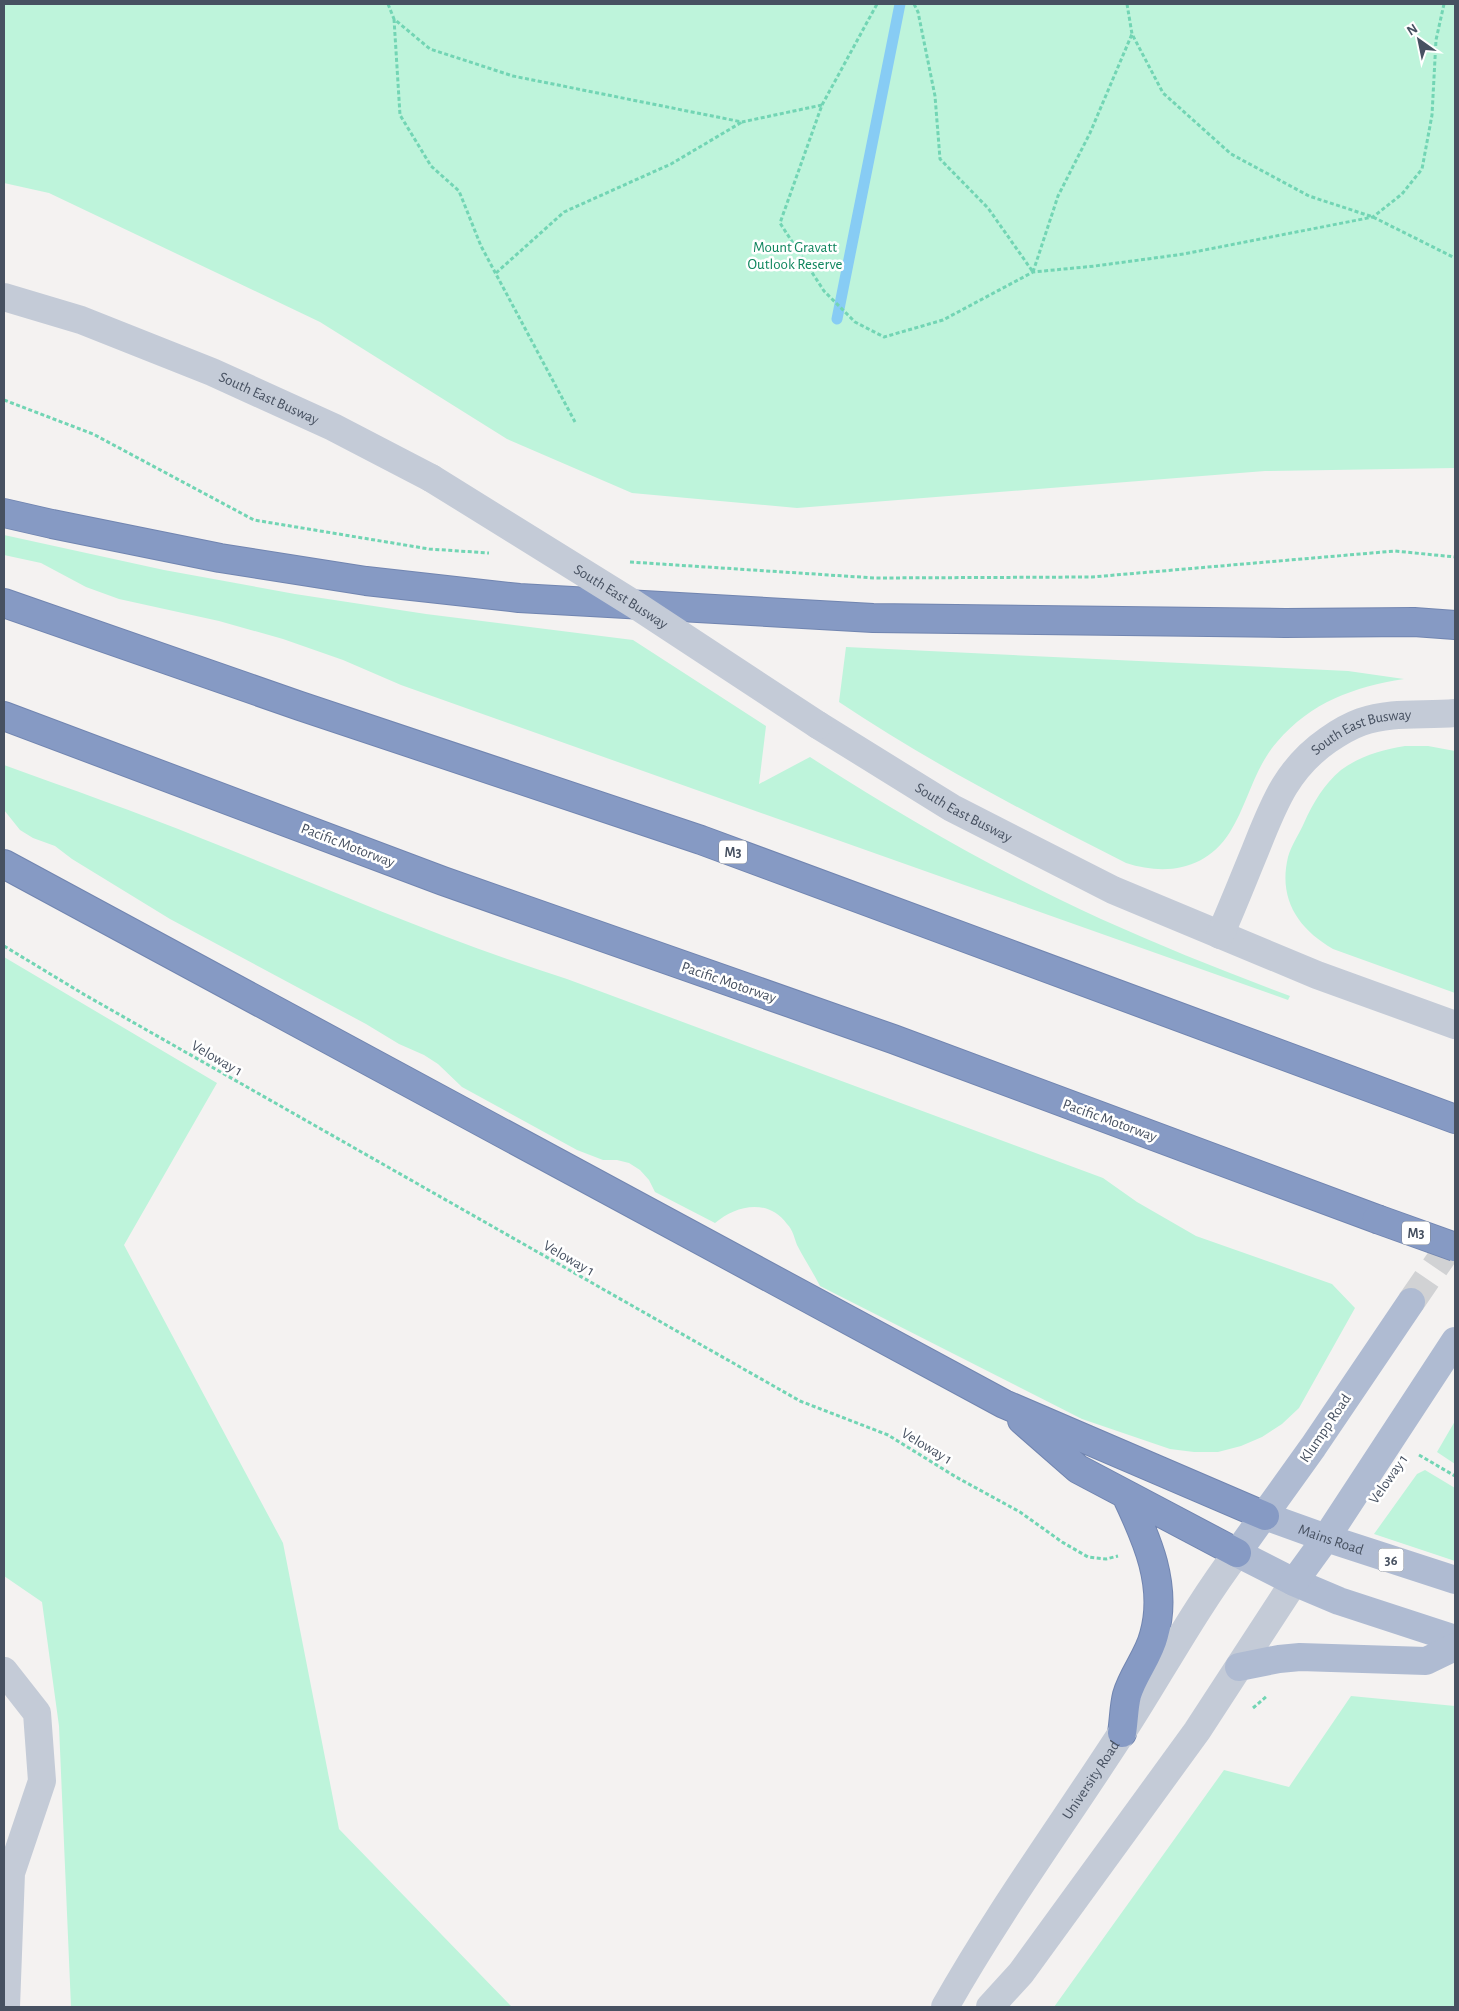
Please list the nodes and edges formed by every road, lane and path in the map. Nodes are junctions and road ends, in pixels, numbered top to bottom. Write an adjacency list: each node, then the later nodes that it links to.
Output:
1 (388, 4): 6 (path)
2 (877, 4): 8 (path)
3 (914, 4): 12 (path)
4 (1127, 4): 7 (path)
5 (1444, 4): 10 (path)
6 (394, 18): 9 (path); 13 (path)
7 (1132, 34): 10 (path); 12 (path)
8 (822, 105): 9 (path); 12 (path)
9 (742, 122): 13 (path)
10 (1372, 217): 11 (path); 12 (path)
11 (1455, 258)
12 (1033, 272)
13 (496, 273): 16 (path)
14 (4, 297): 26 (street, South East Busway, bridge)
15 (4, 400): 18 (path)
16 (575, 422)
17 (4, 512): 22 (highway)
18 (498, 554)
19 (1455, 556): 20 (path)
20 (627, 562)
21 (4, 603): 29 (highway, M3)
22 (1455, 625)
23 (4, 716): 30 (highway, Pacific Motorway / M3, bridge)
24 (1450, 717): 26 (street, South East Busway)
25 (4, 864): 33 (highway)
26 (1220, 936): 28 (street, South East Busway)
27 (4, 946): 40 (path, Veloway 1)
28 (1455, 1025)
29 (1455, 1120)
30 (1455, 1247)
31 (1411, 1302): 37 (main road, Klumpp Road)
32 (1455, 1341): 38 (main road)
33 (1004, 1404): 36 (highway); 37 (highway)
34 (1414, 1462): 35 (path, Veloway 1)
35 (1455, 1476)
36 (1126, 1496): 39 (highway); 47 (highway)
37 (1265, 1516): 38 (main road, Mains Road / 36); 39 (main road, Klumpp Road)
38 (1326, 1538): 41 (main road, Mains Road / 36); 42 (main road)
39 (1237, 1553): 42 (main road); 47 (street, University Road)
40 (1124, 1555)
41 (1455, 1580)
42 (1294, 1582): 43 (main road); 45 (street)
43 (1455, 1639)
44 (1455, 1647): 45 (main road)
45 (1239, 1667): 51 (street)
46 (4, 1671): 48 (street)
47 (1122, 1733): 50 (street, University Road)
48 (8, 1870): 49 (street)
49 (6, 2007)
50 (944, 2007)
51 (990, 2007)

